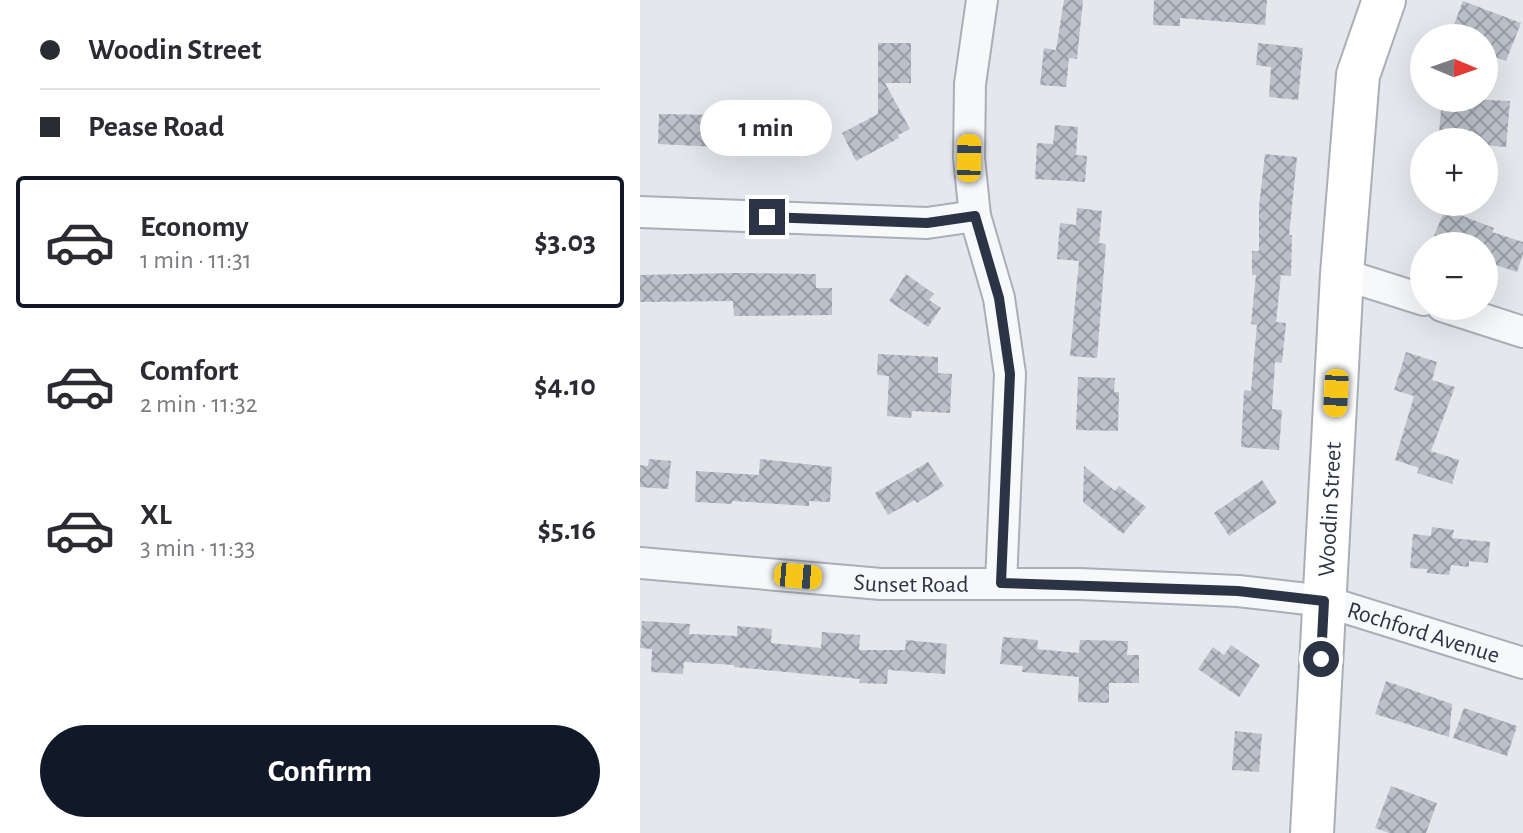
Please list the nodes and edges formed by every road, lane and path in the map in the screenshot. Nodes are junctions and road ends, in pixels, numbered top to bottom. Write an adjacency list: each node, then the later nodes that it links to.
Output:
1 (982, 0): 4 (street)
2 (1384, 0): 5 (main road, Woodin Street)
3 (640, 212): 4 (street)
4 (975, 216): 10 (street)
5 (1342, 274): 6 (street); 11 (main road, Woodin Street)
6 (1410, 296)
7 (1486, 320): 8 (street)
8 (1523, 332)
9 (640, 563): 10 (street, Sunset Road)
10 (1001, 583): 11 (street, Sunset Road)
11 (1324, 601): 12 (street, Rochford Avenue); 13 (main road, Woodin Street)
12 (1523, 663)
13 (1312, 833)

